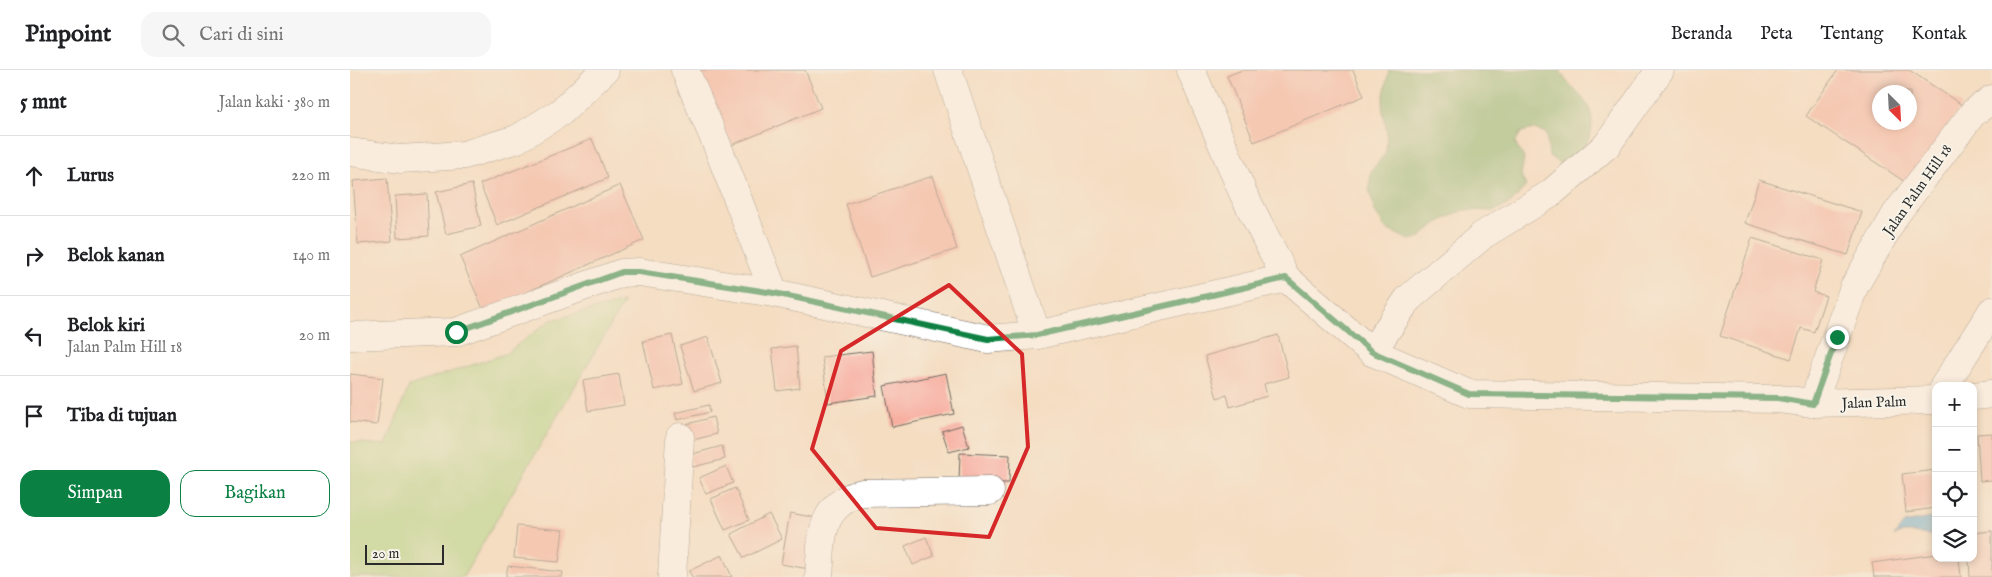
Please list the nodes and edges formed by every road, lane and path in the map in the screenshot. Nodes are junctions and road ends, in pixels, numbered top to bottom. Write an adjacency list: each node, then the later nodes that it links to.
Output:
1 (605, 70): 7 (street)
2 (685, 70): 9 (street)
3 (948, 70): 11 (street)
4 (1192, 70): 8 (street)
5 (1660, 70): 13 (street)
6 (1992, 99): 18 (street, Jalan Palm Hill 18)
7 (350, 152)
8 (1286, 278): 11 (street); 13 (street, Jalan Palm)
9 (774, 293): 11 (street); 12 (street)
10 (1992, 311): 14 (street)
11 (1037, 335)
12 (350, 336)
13 (1372, 352): 18 (street, Jalan Palm)
14 (1946, 382)
15 (1992, 394): 17 (street)
16 (1932, 396): 18 (street, Jalan Palm)
17 (1977, 396)
18 (1813, 404)
19 (680, 437): 21 (street)
20 (990, 491): 22 (street)
21 (672, 577)
22 (819, 577)

